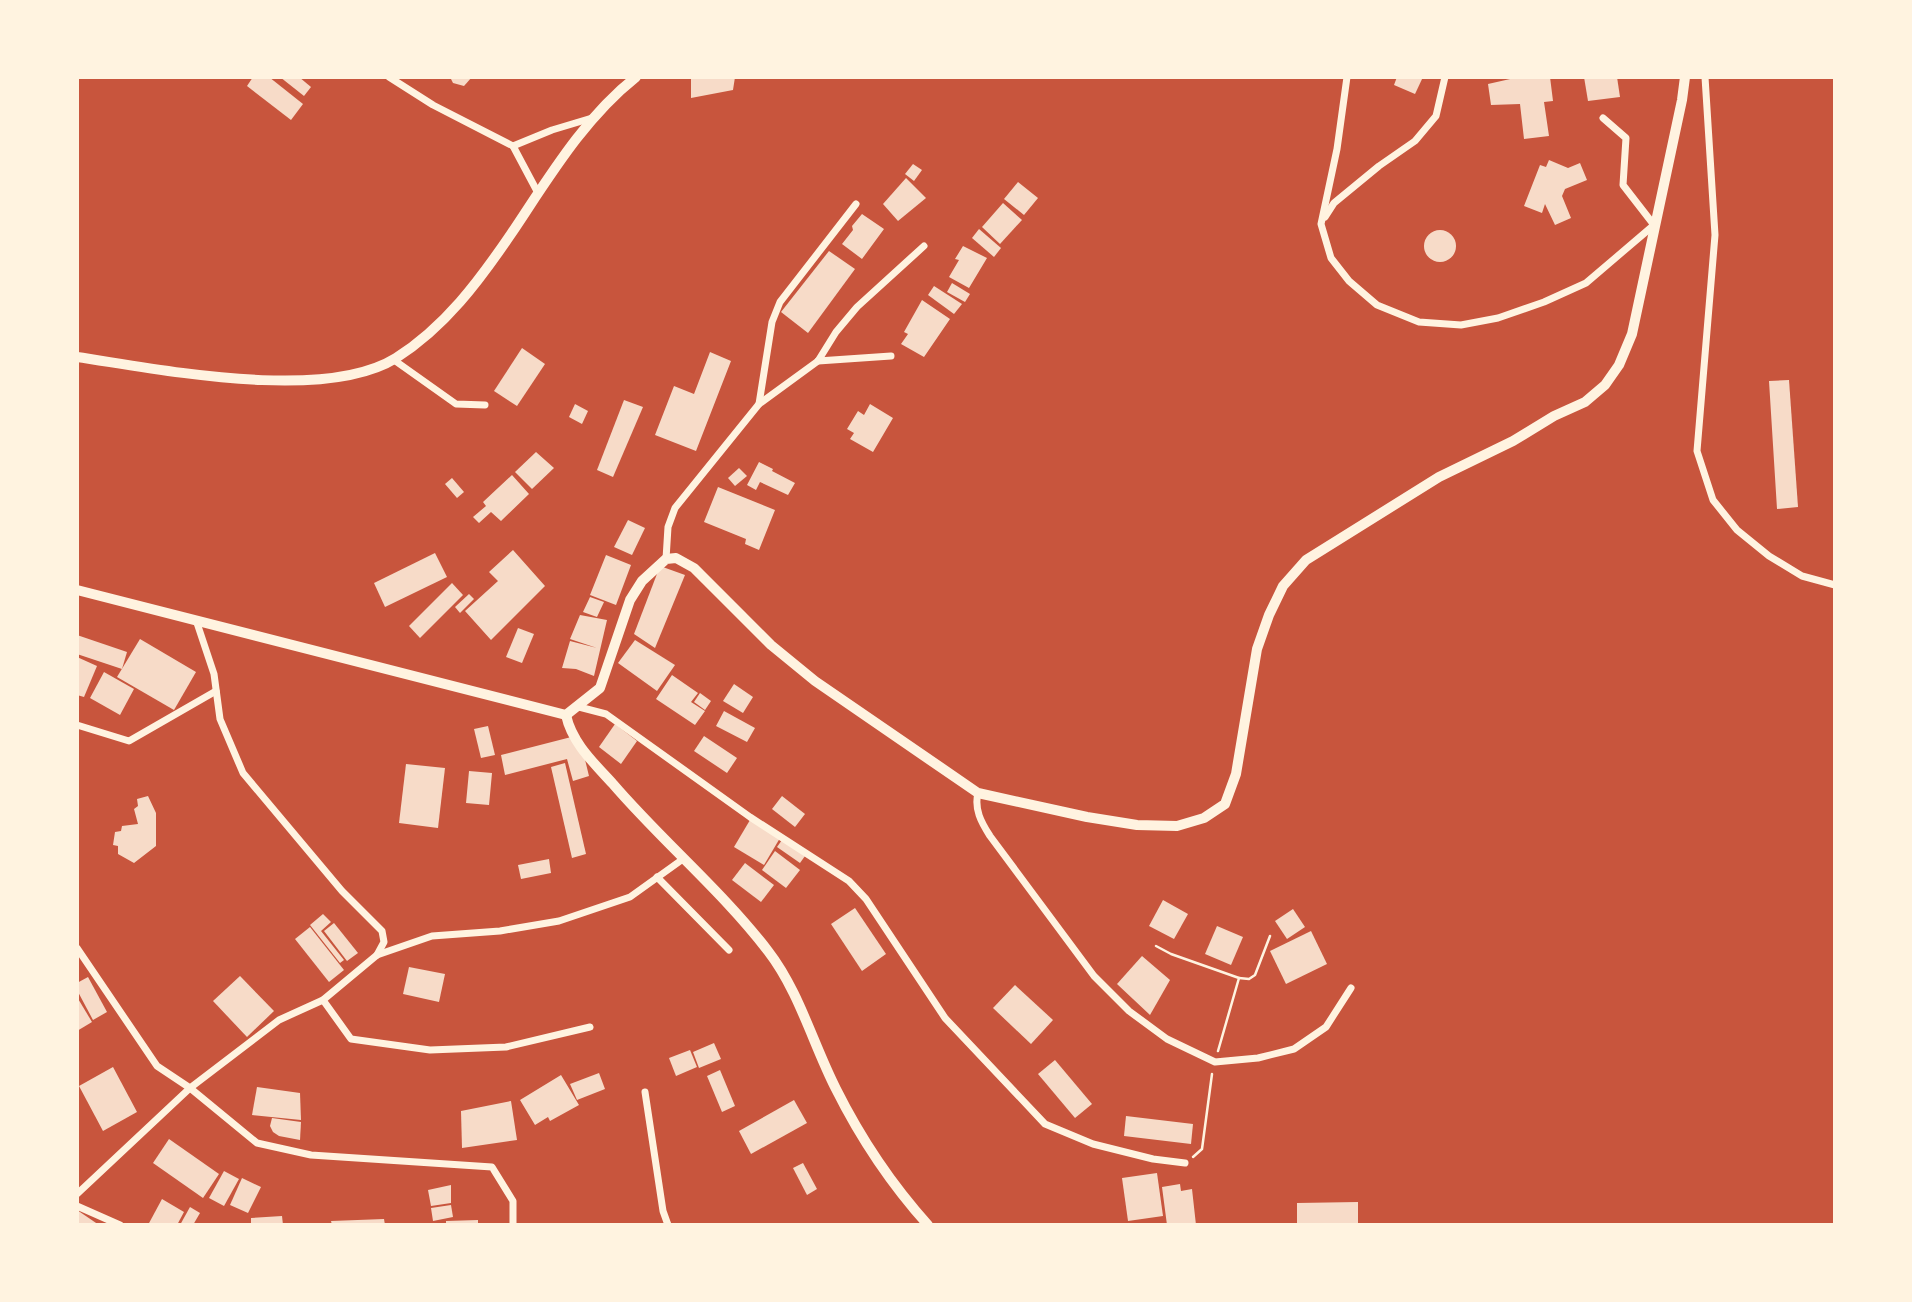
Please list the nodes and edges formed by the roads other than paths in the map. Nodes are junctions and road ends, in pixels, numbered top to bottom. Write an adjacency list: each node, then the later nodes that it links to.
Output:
1 (389, 77): 9 (street)
2 (636, 77): 7 (street)
3 (1347, 77): 12 (street)
4 (1445, 77): 12 (street)
5 (1685, 77): 13 (street)
6 (1705, 77): 22 (street)
7 (592, 118): 9 (street); 10 (street)
8 (1603, 118): 13 (street)
9 (513, 146): 10 (street)
10 (538, 193): 17 (street)
11 (856, 204): 19 (street)
12 (1321, 224): 13 (street)
13 (1654, 225): 29 (street)
14 (924, 246): 18 (street)
15 (891, 356): 18 (street)
16 (77, 357): 17 (street)
17 (394, 359): 20 (street)
18 (818, 361): 19 (street)
19 (759, 404): 21 (street)
20 (485, 405)
21 (666, 559): 26 (street); 29 (street)
22 (1835, 584)
23 (77, 590): 24 (street)
24 (195, 620): 25 (street); 27 (street)
25 (216, 691): 28 (street); 34 (street)
26 (579, 707): 27 (street); 40 (street)
27 (566, 715): 30 (street)
28 (77, 725)
29 (978, 793): 35 (street)
30 (683, 859): 31 (street); 46 (street)
31 (657, 877): 33 (street); 34 (street)
32 (77, 948): 38 (street)
33 (729, 950)
34 (377, 955): 36 (street)
35 (1351, 988)
36 (323, 1000): 37 (street); 38 (street)
37 (590, 1027)
38 (190, 1088): 41 (street); 44 (street)
39 (645, 1092): 45 (street)
40 (1185, 1163)
41 (77, 1194)
42 (77, 1206): 43 (street)
43 (120, 1225)
44 (513, 1225)
45 (668, 1225)
46 (928, 1225)

